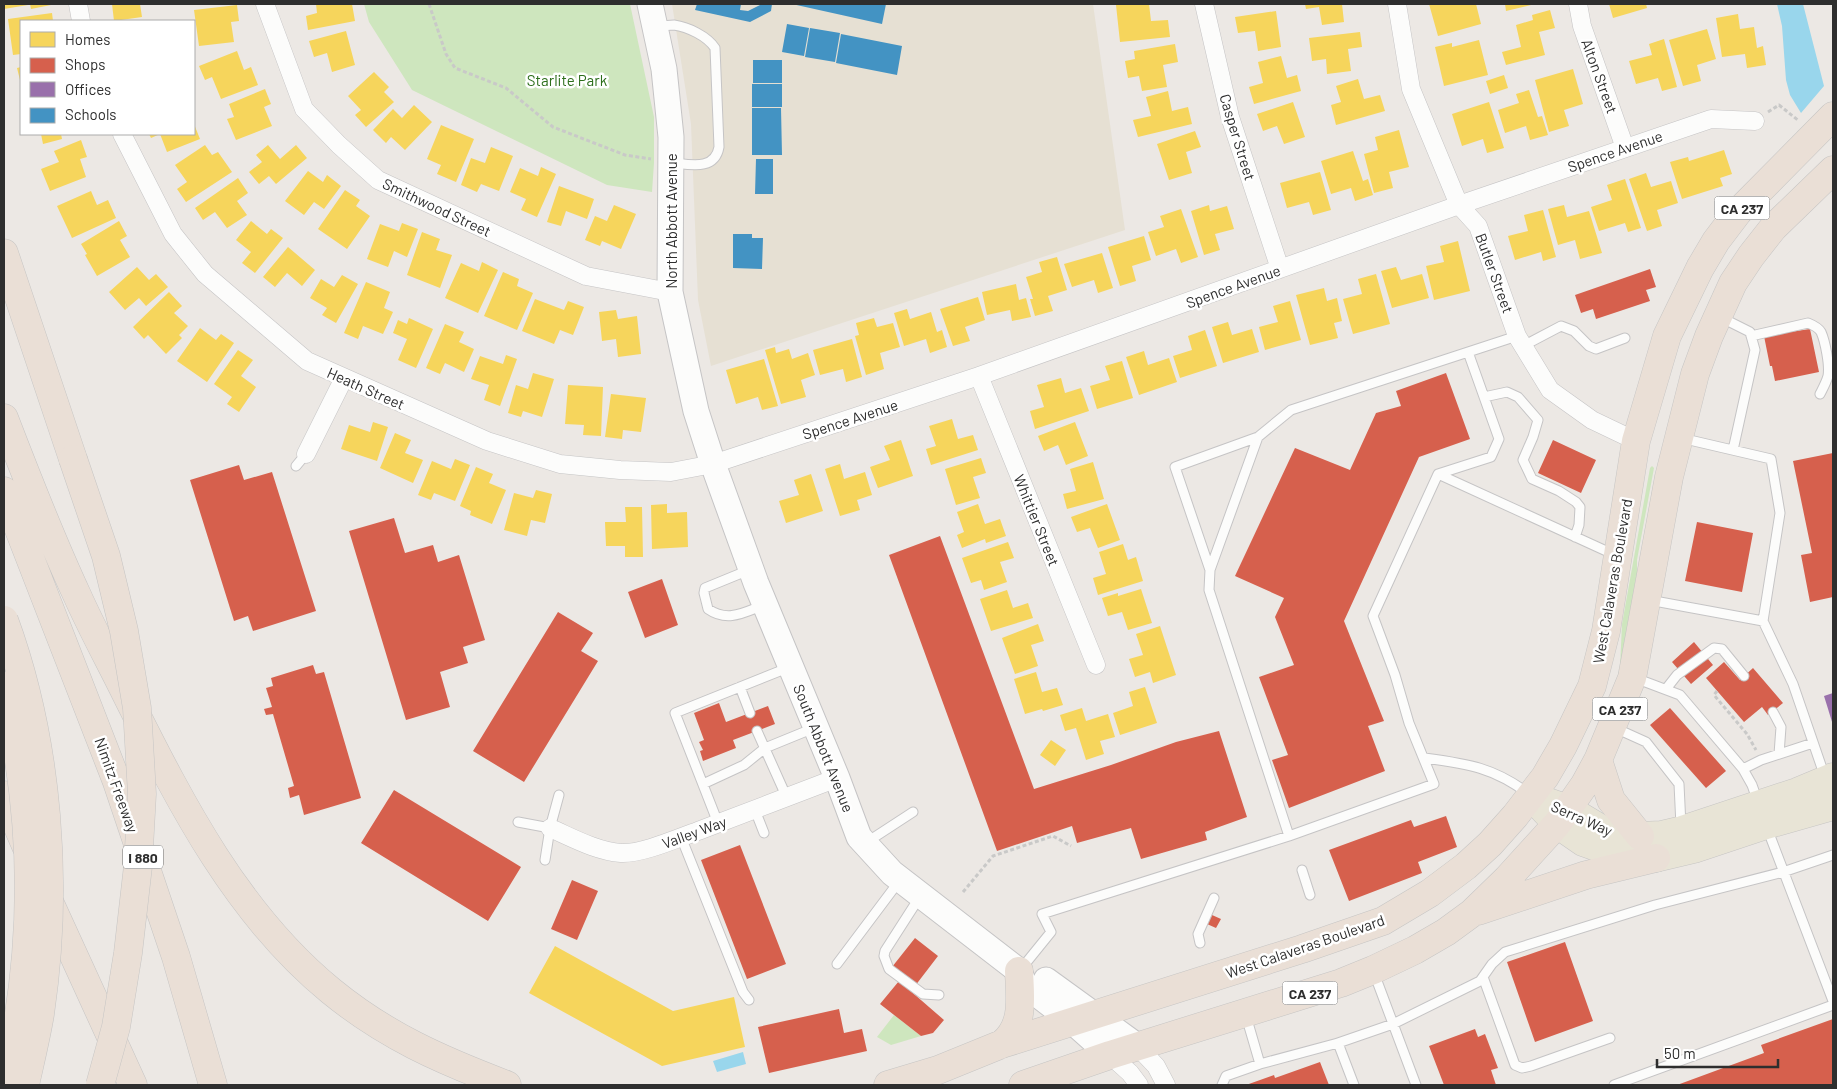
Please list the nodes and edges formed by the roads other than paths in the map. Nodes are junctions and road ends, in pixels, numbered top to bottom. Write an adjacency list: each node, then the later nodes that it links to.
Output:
1 (78, 4): 7 (street)
2 (265, 4): 18 (street, Smithwood Street)
3 (1204, 4): 17 (street, Casper Street)
4 (1397, 4): 15 (street, Butler Street)
5 (1578, 4): 11 (street, Alton Street)
6 (653, 16): 12 (street, North Abbott Avenue); 12 (lane)
7 (81, 20)
8 (1833, 116): 24 (highway, West Calaveras Boulevard / CA 237)
9 (1755, 121): 11 (street, Spence Avenue)
10 (123, 135): 26 (street, Heath Street)
11 (1625, 148): 15 (street, Spence Avenue)
12 (671, 162): 18 (street, North Abbott Avenue)
13 (1833, 170): 14 (highway, CA 237)
14 (1822, 190): 19 (highway, CA 237)
15 (1460, 205): 17 (street, Spence Avenue); 22 (street, Butler Street)
16 (4, 253): 118 (highway, bridge)
17 (1280, 269): 25 (street, Spence Avenue)
18 (670, 292): 35 (street, North Abbott Avenue)
19 (1718, 316): 20 (lane); 31 (highway, CA 237)
20 (1751, 336): 27 (lane); 33 (lane)
21 (1625, 338): 22 (lane)
22 (1520, 341): 23 (lane); 32 (street, Butler Street)
23 (1468, 352): 28 (lane); 30 (lane)
24 (1660, 366): 31 (highway); 32 (highway, West Calaveras Boulevard / CA 237)
25 (979, 376): 35 (street, Spence Avenue); 47 (street, Whittier Street)
26 (344, 378): 34 (street); 35 (street, Heath Street)
27 (1820, 394)
28 (1484, 396): 36 (lane); 39 (lane)
29 (4, 418): 122 (highway)
30 (1258, 437): 42 (lane); 42 (lane)
31 (1678, 438): 33 (lane); 37 (highway, CA 237)
32 (1636, 441): 37 (highway); 40 (highway, West Calaveras Boulevard / CA 237)
33 (1733, 450): 46 (lane)
34 (301, 460)
35 (713, 464): 41 (street, South Abbott Avenue)
36 (1438, 474): 39 (lane); 62 (lane)
37 (1667, 486): 43 (highway, CA 237)
38 (4, 491): 108 (highway, Nimitz Freeway / I 880)
39 (1575, 537): 40 (lane)
40 (1618, 557): 70 (highway, West Calaveras Boulevard / CA 237)
41 (752, 569): 44 (street, South Abbott Avenue); 44 (lane)
42 (1210, 570): 82 (lane)
43 (1646, 600): 46 (lane); 50 (highway, CA 237)
44 (765, 604): 48 (street, South Abbott Avenue)
45 (4, 620): 117 (highway, bridge)
46 (1763, 621): 59 (lane)
47 (1096, 665)
48 (791, 667): 52 (lane); 56 (street, South Abbott Avenue)
49 (1744, 676): 53 (lane)
50 (1632, 678): 53 (lane); 57 (highway, CA 237)
51 (4, 686): 116 (highway, bridge)
52 (740, 687): 55 (lane); 67 (lane)
53 (1666, 689): 64 (lane)
54 (1773, 712): 61 (lane)
55 (750, 713)
56 (816, 727): 60 (lane); 65 (street, South Abbott Avenue)
57 (1613, 727): 63 (highway, CA 237); 80 (lane)
58 (757, 731): 60 (lane)
59 (1813, 743): 61 (lane); 66 (lane)
60 (765, 748): 67 (lane); 71 (lane)
61 (1779, 754): 64 (lane)
62 (1424, 758): 70 (lane); 82 (lane)
63 (1598, 760): 76 (highway, CA 237); 83 (highway)
64 (1743, 769): 75 (lane)
65 (837, 778): 71 (street, Valley Way); 85 (street, South Abbott Avenue)
66 (1830, 778): 75 (main road, Serra Way)
67 (703, 784): 78 (lane)
68 (4, 795): 119 (highway)
69 (559, 795): 79 (lane)
70 (1531, 796): 76 (main road, Serra Way); 106 (highway, West Calaveras Boulevard / CA 237)
71 (787, 798): 73 (street, Valley Way)
72 (1833, 806): 75 (main road, Serra Way)
73 (755, 810): 78 (street, Valley Way); 81 (lane)
74 (913, 812): 85 (lane)
75 (1763, 814): 80 (main road, Serra Way); 87 (main road, Serra Way); 90 (lane)
76 (1563, 816): 83 (main road, Serra Way); 87 (main road, Serra Way); 95 (highway, CA 237)
77 (518, 822): 79 (lane)
78 (718, 823): 84 (street, Valley Way)
79 (550, 828): 84 (street, Valley Way); 88 (lane)
80 (1682, 830): 83 (main road, Serra Way)
81 (764, 833)
82 (1289, 836): 99 (lane)
83 (1640, 836)
84 (681, 837): 102 (lane)
85 (865, 843): 91 (street, South Abbott Avenue)
86 (1833, 855): 90 (lane)
87 (1656, 858): 95 (highway)
88 (545, 860)
89 (1302, 870): 93 (lane)
90 (1783, 872): 100 (lane); 103 (lane)
91 (900, 880): 92 (street, South Abbott Avenue); 97 (lane)
92 (921, 895): 99 (street, South Abbott Avenue); 101 (lane)
93 (1310, 895)
94 (1214, 898): 96 (lane)
95 (1472, 913): 98 (highway, CA 237)
96 (1200, 943)
97 (837, 964)
98 (1373, 970): 105 (highway, CA 237); 107 (lane)
99 (1020, 971): 106 (street, South Abbott Avenue); 111 (highway)
100 (1483, 977): 107 (lane); 109 (lane)
101 (939, 995)
102 (749, 1000)
103 (1833, 1001)
104 (1833, 1005): 115 (lane)
105 (1244, 1012): 112 (highway, CA 237); 114 (lane)
106 (1083, 1019): 111 (highway, West Calaveras Boulevard / CA 237); 112 (street, South Abbott Avenue); 113 (street, South Abbott Avenue)
107 (1393, 1024): 110 (lane); 129 (lane)
108 (200, 1038): 120 (highway, Nimitz Freeway / I 880); 121 (highway)
109 (1610, 1038)
110 (1338, 1043): 114 (lane); 128 (lane)
111 (1002, 1044): 123 (highway, West Calaveras Boulevard / CA 237)
112 (1137, 1046): 113 (highway, CA 237); 126 (street, South Abbott Avenue)
113 (1110, 1055): 124 (highway, CA 237); 125 (street, South Abbott Avenue)
114 (1260, 1064): 127 (lane)
115 (1618, 1084)
116 (5, 1085)
117 (25, 1085)
118 (100, 1085)
119 (133, 1085)
120 (213, 1085)
121 (218, 1085)
122 (506, 1085)
123 (888, 1085)
124 (1023, 1085)
125 (1139, 1085)
126 (1166, 1085)
127 (1222, 1085)
128 (1354, 1085)
129 (1416, 1085)

